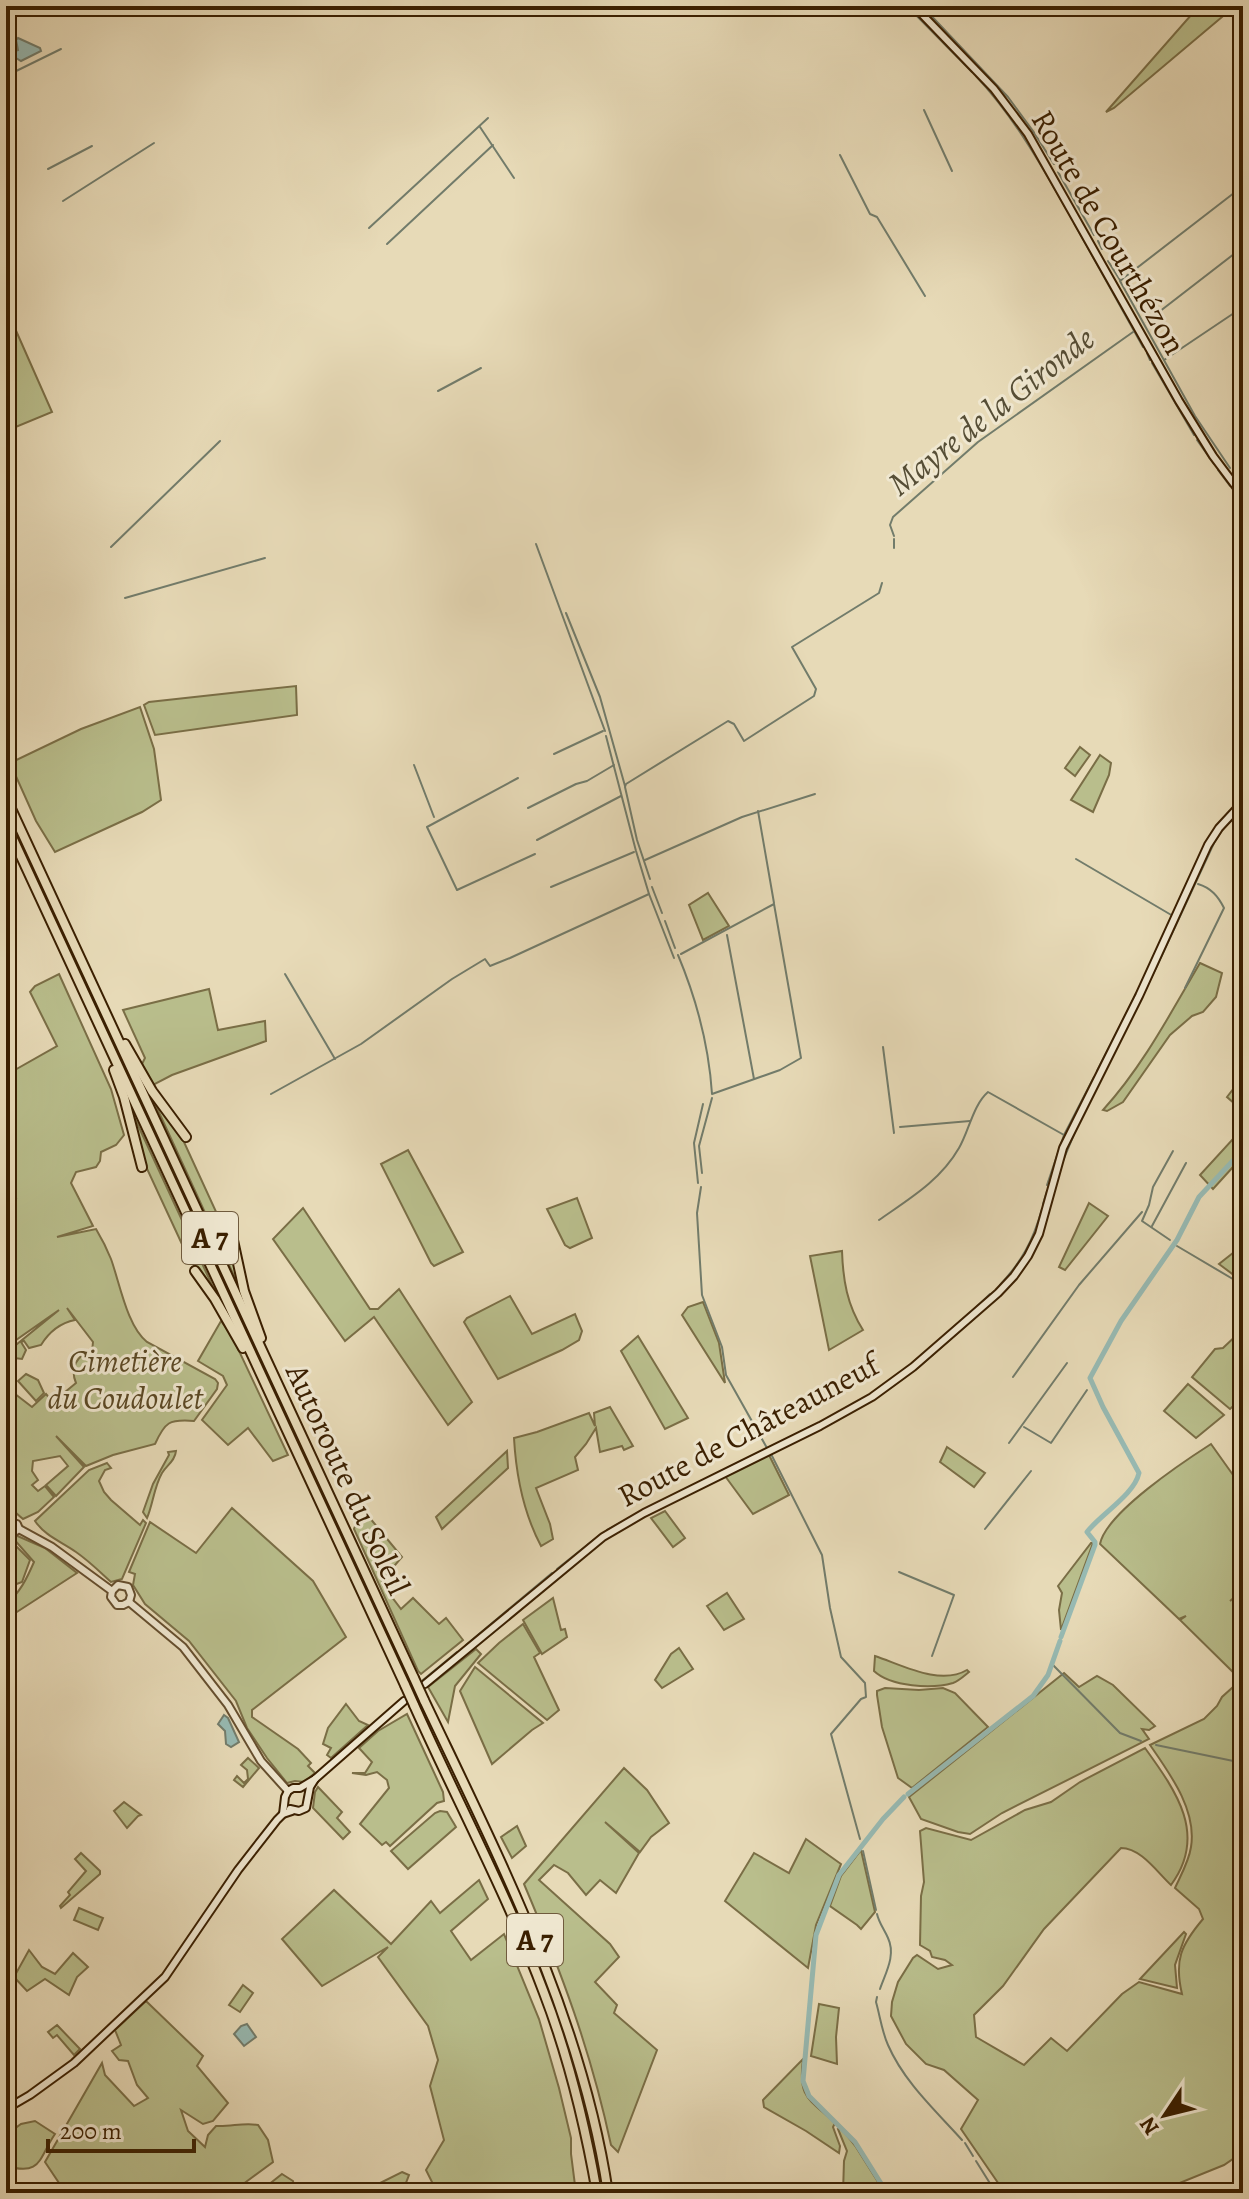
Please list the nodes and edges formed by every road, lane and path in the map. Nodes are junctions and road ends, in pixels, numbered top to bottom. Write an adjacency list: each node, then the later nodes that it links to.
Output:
1 (914, 6): 2 (main road, Route de Courthézon)
2 (1243, 496)
3 (6, 798): 6 (highway, Autoroute du Soleil / A 7)
4 (1243, 802): 17 (main road, Route de Châteauneuf)
5 (6, 824): 7 (highway, Autoroute du Soleil / A 7)
6 (108, 1019): 8 (highway); 12 (highway, Autoroute du Soleil / A 7)
7 (98, 1023): 9 (highway); 13 (highway, Autoroute du Soleil / A 7)
8 (186, 1137)
9 (142, 1167)
10 (231, 1231): 12 (highway)
11 (195, 1271): 13 (highway)
12 (272, 1373): 28 (highway, Autoroute du Soleil / A 7, bridge)
13 (297, 1451): 27 (highway, Autoroute du Soleil / A 7, bridge)
14 (6, 1524): 15 (main road)
15 (112, 1591): 16 (main road); 16 (main road)
16 (129, 1602): 21 (main road)
17 (425, 1684)
18 (404, 1701): 19 (main road)
19 (315, 1779): 20 (main road); 22 (main road)
20 (300, 1788): 21 (main road); 22 (main road)
21 (288, 1791): 23 (main road)
22 (308, 1795): 24 (main road)
23 (285, 1803): 24 (main road); 25 (main road)
24 (292, 1811): 25 (main road)
25 (283, 1814): 26 (main road)
26 (6, 2109)
27 (597, 2193)
28 (608, 2193)

